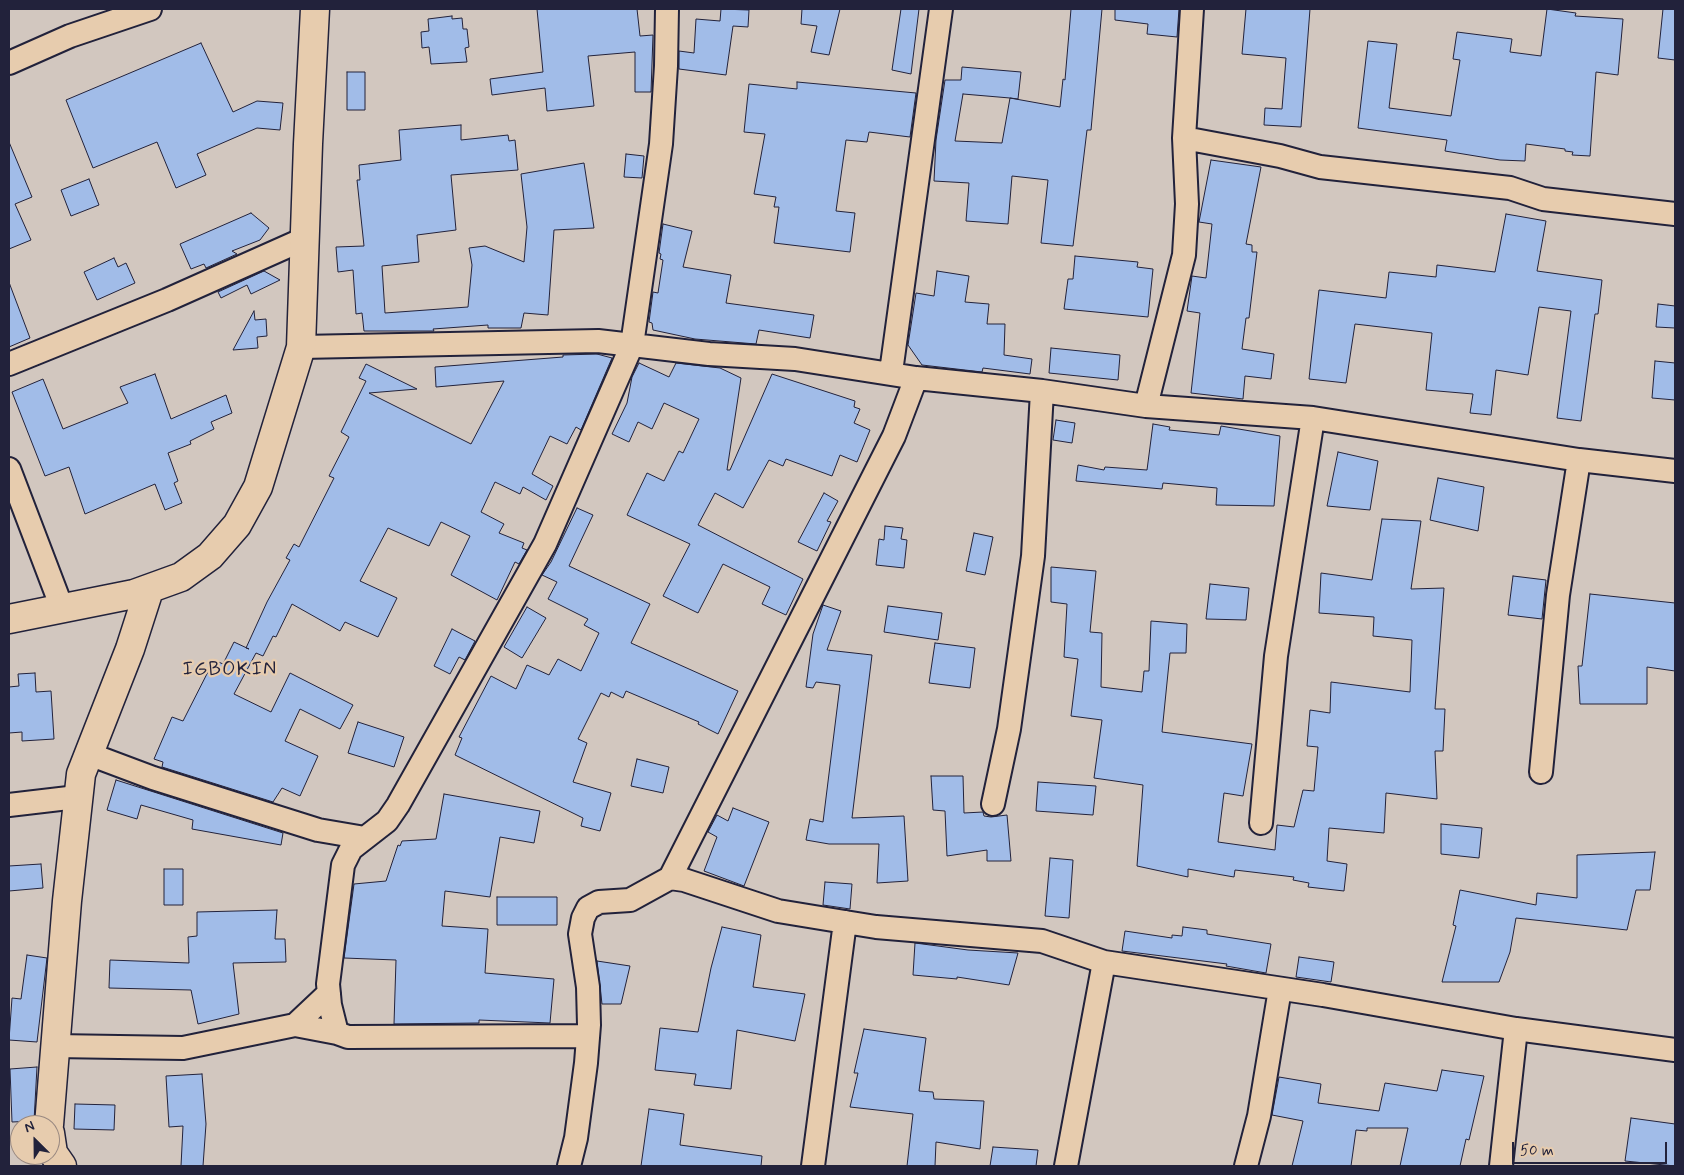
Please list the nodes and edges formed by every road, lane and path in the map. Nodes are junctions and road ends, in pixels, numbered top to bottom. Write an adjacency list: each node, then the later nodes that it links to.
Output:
1 (150, 9): 6 (street)
2 (316, 9): 9 (main road)
3 (667, 9): 10 (street)
4 (942, 9): 13 (street)
5 (1192, 9): 7 (street)
6 (9, 63)
7 (1184, 138): 8 (street); 16 (street)
8 (1675, 214)
9 (304, 240): 11 (main road); 12 (street)
10 (632, 345): 11 (street); 13 (street); 30 (street)
11 (302, 347): 21 (main road)
12 (9, 364)
13 (891, 372): 14 (street)
14 (916, 378): 15 (street); 31 (street)
15 (1042, 391): 16 (street); 27 (street)
16 (1146, 406): 17 (street)
17 (1313, 418): 18 (street); 29 (street)
18 (1579, 460): 20 (street); 25 (street)
19 (9, 469): 22 (street)
20 (1675, 471)
21 (149, 590): 22 (main road); 24 (main road)
22 (62, 608): 23 (main road)
23 (9, 619)
24 (89, 754): 26 (main road); 30 (street)
25 (1541, 772)
26 (77, 797): 28 (street); 40 (main road)
27 (992, 804)
28 (9, 805)
29 (1260, 823)
30 (365, 838): 35 (street)
31 (670, 878): 32 (street); 39 (street)
32 (845, 922): 33 (street); 44 (street)
33 (1104, 962): 34 (street); 45 (street)
34 (1280, 989): 37 (street); 46 (street)
35 (329, 993): 36 (street); 38 (street)
36 (295, 1025): 38 (street); 40 (street)
37 (1516, 1029): 41 (street); 47 (street)
38 (337, 1033): 39 (street)
39 (588, 1036): 43 (street)
40 (55, 1046): 42 (main road)
41 (1675, 1050)
42 (50, 1115)
43 (569, 1166)
44 (814, 1166)
45 (1066, 1166)
46 (1246, 1166)
47 (1501, 1166)

